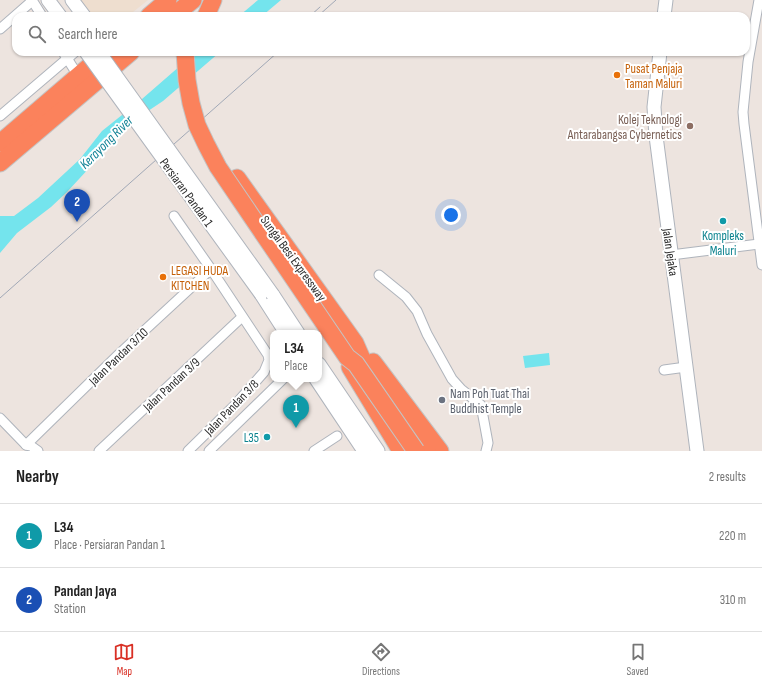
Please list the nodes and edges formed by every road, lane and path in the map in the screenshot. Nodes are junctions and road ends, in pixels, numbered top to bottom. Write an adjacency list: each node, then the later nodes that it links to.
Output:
1 (32, 0): 11 (street); 12 (street)
2 (48, 0): 13 (street)
3 (62, 0): 14 (street)
4 (72, 0): 15 (street)
5 (168, 0): 16 (highway)
6 (193, 0): 17 (highway)
7 (201, 0): 18 (highway)
8 (213, 0): 19 (highway)
9 (666, 0): 20 (street)
10 (759, 0): 23 (street)
11 (19, 12)
12 (40, 12)
13 (57, 12)
14 (70, 12)
15 (81, 12)
16 (154, 12)
17 (178, 12)
18 (196, 12)
19 (208, 12)
20 (664, 12)
21 (12, 18): 22 (street)
22 (0, 29)
23 (750, 51)
24 (64, 56): 35 (street)
25 (66, 56): 34 (street)
26 (89, 56): 45 (street, Persiaran Pandan 1, bridge)
27 (102, 56): 45 (street, Persiaran Pandan 1, bridge)
28 (103, 56): 34 (highway)
29 (126, 56): 37 (highway)
30 (185, 56): 49 (highway, Sungai Besi Expressway, bridge)
31 (195, 56): 49 (highway, Sungai Besi Expressway)
32 (660, 56): 41 (street, Jalan Jejaka)
33 (749, 56): 38 (street)
34 (79, 77): 36 (highway)
35 (0, 116)
36 (0, 143)
37 (0, 163)
38 (757, 192): 40 (street)
39 (174, 216): 43 (street)
40 (759, 244): 41 (street); 42 (street)
41 (671, 255): 50 (street, Jalan Jejaka)
42 (762, 265)
43 (211, 269): 46 (street); 59 (street, Jalan Pandan 3/10)
44 (379, 275): 71 (street)
45 (267, 295): 47 (street, Persiaran Pandan 1); 48 (street, Persiaran Pandan 1)
46 (242, 317): 55 (street, Jalan Pandan 3/8); 61 (street, Jalan Pandan 3/9)
47 (284, 330)
48 (296, 330)
49 (351, 350): 67 (highway); 68 (highway, Sungai Besi Expressway, bridge); 69 (highway, Sungai Besi Expressway); 70 (highway)
50 (686, 367): 52 (street); 72 (street, Jalan Jejaka)
51 (322, 368): 66 (street)
52 (664, 370)
53 (280, 382): 56 (street)
54 (315, 382): 65 (street)
55 (235, 405): 56 (street); 62 (street, Jalan Pandan 3/8)
56 (244, 417): 63 (street)
57 (0, 418): 59 (street)
58 (337, 436): 64 (street)
59 (26, 448): 60 (street)
60 (38, 451)
61 (99, 451)
62 (188, 451)
63 (209, 451)
64 (314, 451)
65 (364, 451)
66 (378, 451)
67 (401, 451)
68 (416, 451)
69 (427, 451)
70 (440, 451)
71 (486, 451)
72 (697, 451)

